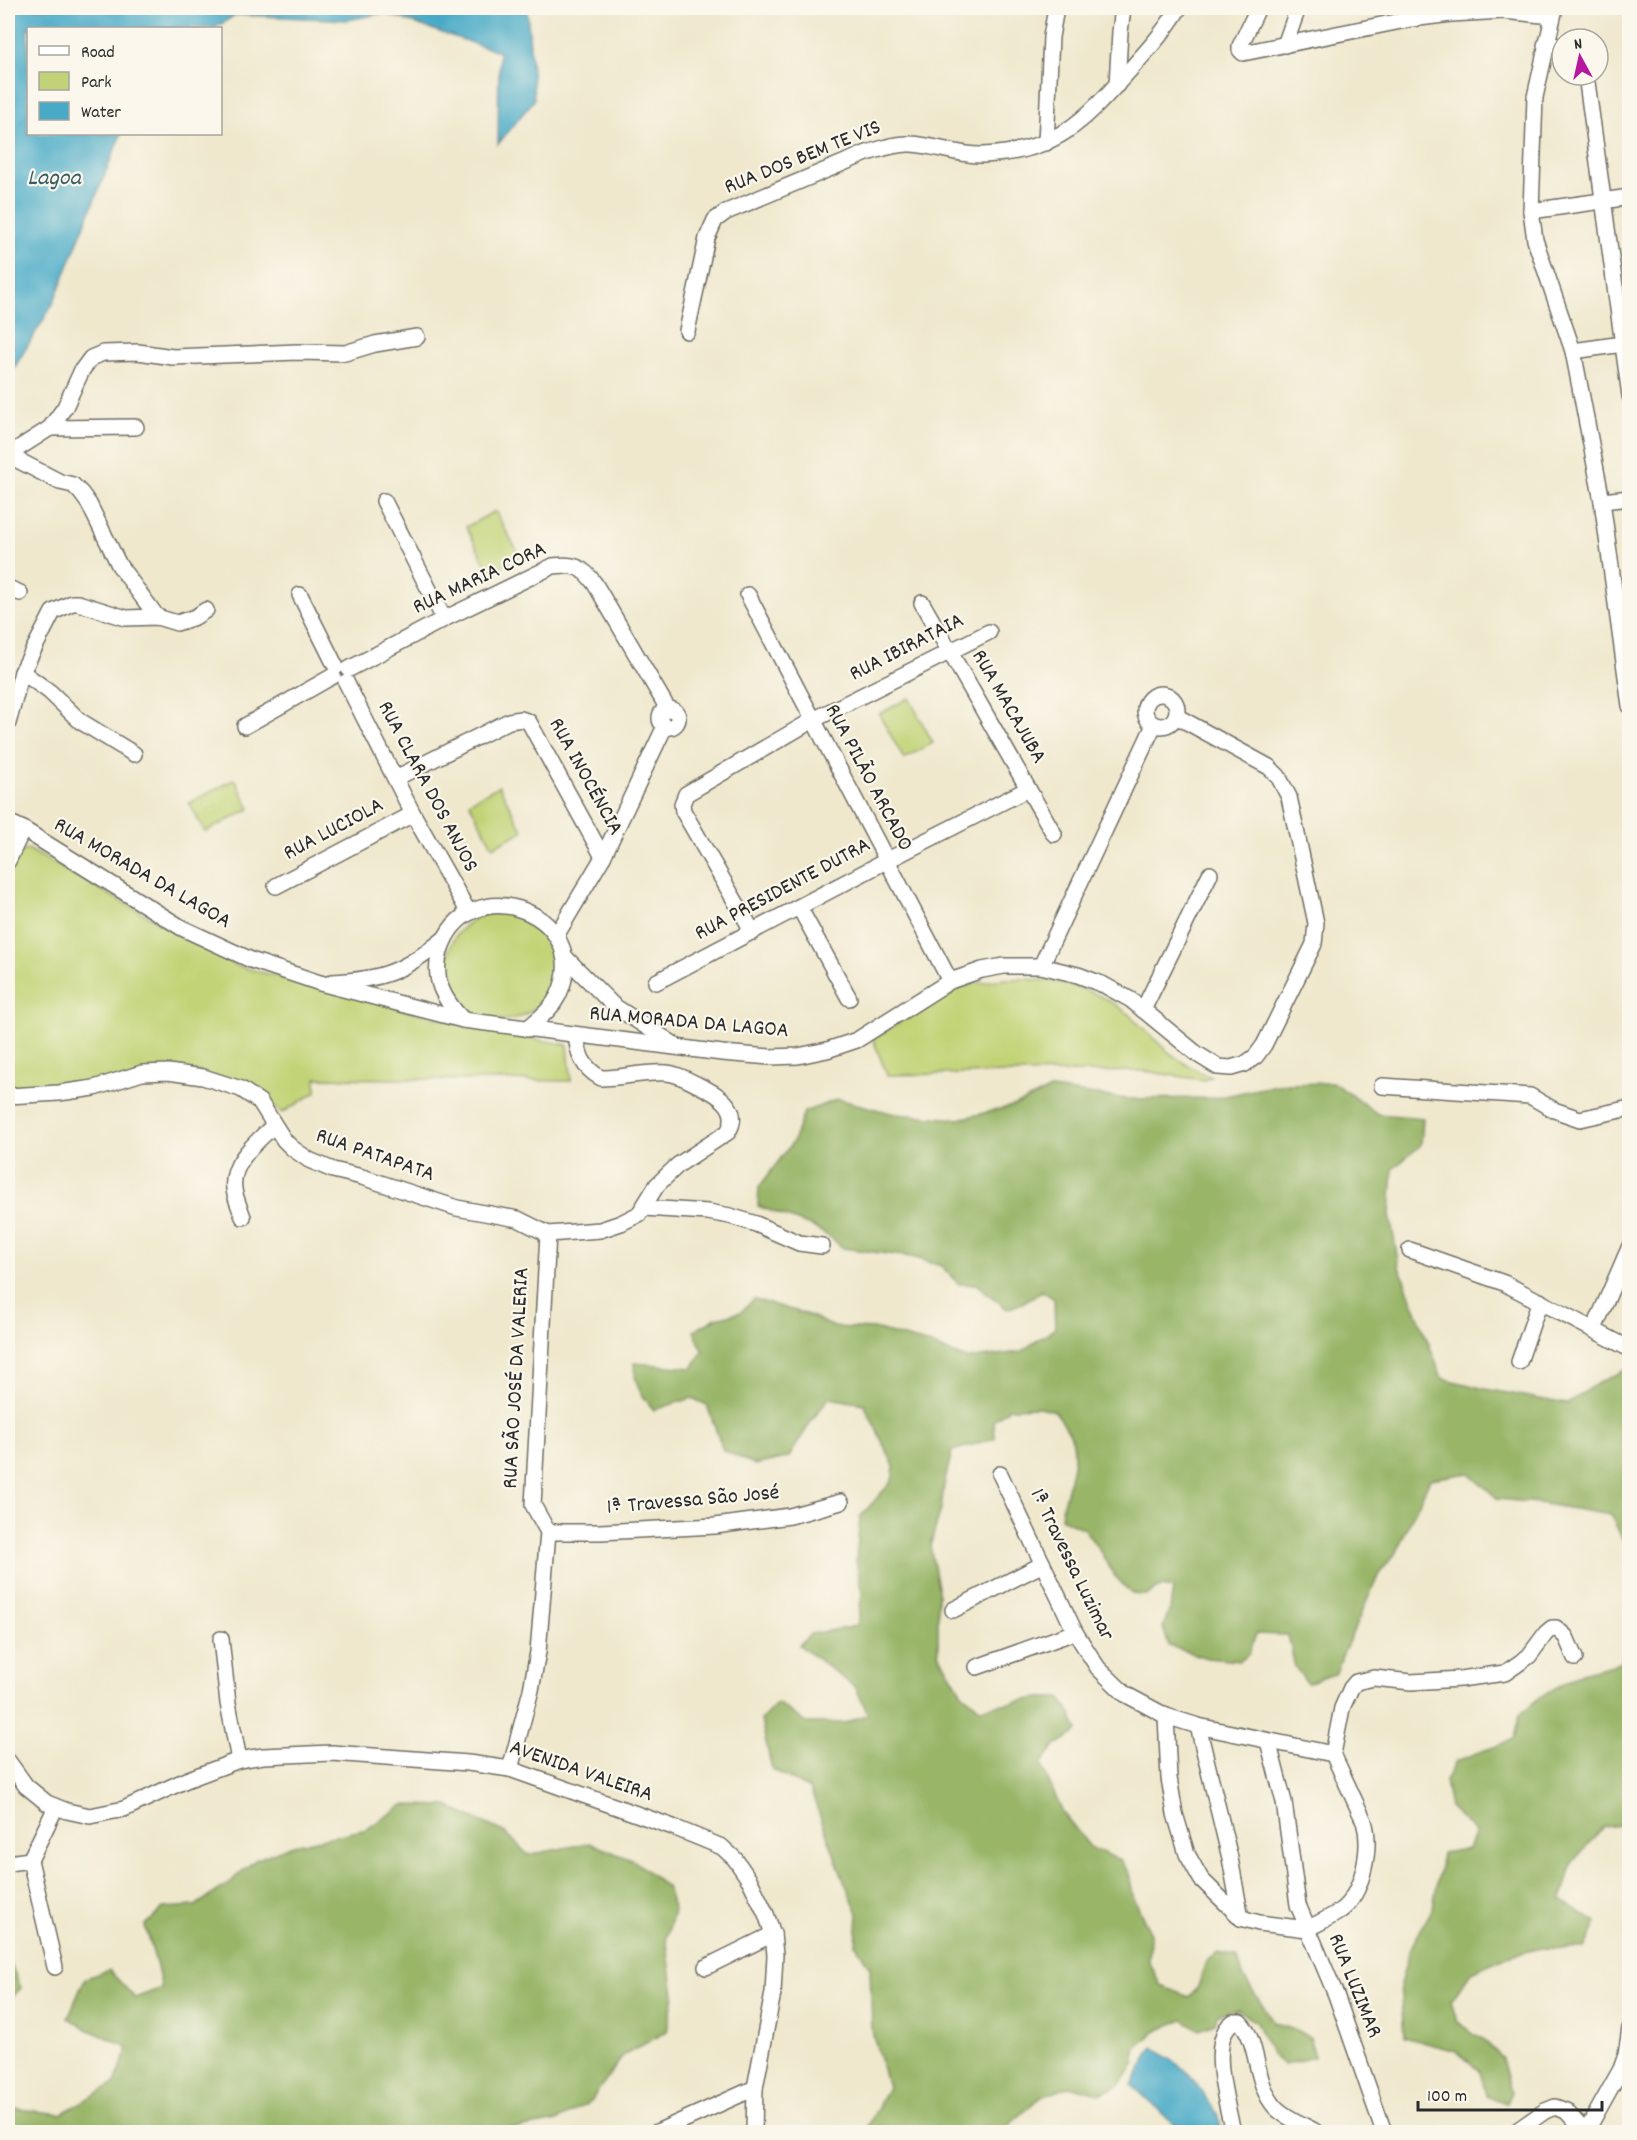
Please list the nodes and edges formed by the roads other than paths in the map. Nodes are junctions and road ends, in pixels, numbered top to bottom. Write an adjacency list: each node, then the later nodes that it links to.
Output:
1 (1056, 8): 13 (street)
2 (1124, 8): 11 (street)
3 (1179, 8): 11 (street, RUA DOS BEM TE VIS)
4 (1258, 8): 8 (street)
5 (1298, 8): 8 (street)
6 (1554, 11): 7 (street); 9 (street)
7 (1414, 13): 8 (street)
8 (1285, 45)
9 (1545, 45): 10 (street); 16 (street)
10 (1550, 45)
11 (1117, 85): 13 (street, RUA DOS BEM TE VIS)
12 (1588, 87): 15 (street)
13 (1046, 143): 17 (street, RUA DOS BEM TE VIS)
14 (1629, 197): 15 (street)
15 (1604, 200): 16 (street); 19 (street)
16 (1531, 211): 20 (street)
17 (687, 332)
18 (417, 337): 23 (street)
19 (1626, 344): 20 (street); 21 (street)
20 (1574, 351): 27 (street)
21 (1629, 396)
22 (136, 427): 23 (street)
23 (50, 428): 24 (street)
24 (8, 455): 32 (street)
25 (1629, 498): 27 (street)
26 (384, 501): 33 (street)
27 (1602, 501): 38 (street)
28 (300, 595): 37 (street, RUA CLARA DOS ANJOS)
29 (748, 595): 40 (street, RUA PILÃO ARCADO)
30 (922, 603): 35 (street, RUA MACAJUBA)
31 (206, 609): 32 (street)
32 (158, 617): 36 (street)
33 (444, 619): 37 (street, RUA MARIA CORA); 51 (street, RUA MARIA CORA)
34 (989, 632): 35 (street, RUA IBIRATAIA)
35 (951, 653): 40 (street, RUA IBIRATAIA); 46 (street, RUA MACAJUBA)
36 (22, 672): 41 (street); 44 (street)
37 (341, 674): 43 (street, RUA MARIA CORA); 45 (street, RUA CLARA DOS ANJOS)
38 (1629, 706)
39 (1176, 716): 42 (street); 42 (street); 67 (street, RUA MORADA DA LAGOA)
40 (813, 720): 53 (street, RUA PILÃO ARCADO); 58 (street, RUA IBIRATAIA)
41 (8, 723)
42 (1154, 725): 62 (street)
43 (245, 726)
44 (134, 754)
45 (396, 778): 47 (street, RUA CLARA DOS ANJOS); 51 (street, RUA INOCÉNCIA)
46 (1029, 789): 50 (street, RUA MACAJUBA); 53 (street, RUA PRESIDENTE DUTRA)
47 (413, 814): 55 (street, RUA LUCIOLA); 57 (street, RUA CLARA DOS ANJOS)
48 (8, 822): 49 (street, RUA MORADA DA LAGOA)
49 (23, 830): 52 (street); 65 (street, RUA MORADA DA LAGOA)
50 (1054, 834)
51 (603, 857): 59 (street)
52 (8, 861)
53 (886, 861): 56 (street, RUA PRESIDENTE DUTRA); 63 (street, RUA PILÃO ARCADO)
54 (1210, 874): 67 (street)
55 (276, 886)
56 (799, 907): 58 (street, RUA PRESIDENTE DUTRA); 66 (street)
57 (469, 914): 59 (street, RUA MORADA DA LAGOA); 60 (street, RUA MORADA DA LAGOA)
58 (753, 932): 64 (street, RUA PRESIDENTE DUTRA)
59 (556, 936): 61 (street, RUA MORADA DA LAGOA)
60 (444, 939): 65 (street, RUA MORADA DA LAGOA); 68 (street)
61 (564, 956): 69 (street, RUA MORADA DA LAGOA); 71 (street)
62 (1041, 966): 63 (street, RUA MORADA DA LAGOA); 67 (street, RUA MORADA DA LAGOA)
63 (950, 981): 71 (street, RUA MORADA DA LAGOA)
64 (656, 982)
65 (320, 983): 68 (street, RUA MORADA DA LAGOA)
66 (849, 998)
67 (1143, 1010)
68 (464, 1020): 69 (street, RUA MORADA DA LAGOA)
69 (527, 1029): 70 (street, RUA MORADA DA LAGOA)
70 (576, 1035): 71 (street, RUA MORADA DA LAGOA); 76 (street)
71 (680, 1048)
72 (1382, 1086): 74 (street)
73 (8, 1096): 75 (street, RUA PATAPATA)
74 (1629, 1108)
75 (274, 1125): 77 (street); 78 (street, RUA PATAPATA)
76 (644, 1208): 78 (street); 79 (street)
77 (243, 1217)
78 (548, 1234): 88 (street, RUA SÃO JOSÉ DA VALERIA)
79 (822, 1246)
80 (1629, 1246): 83 (street)
81 (1410, 1250): 82 (street)
82 (1540, 1301): 83 (street); 85 (street)
83 (1594, 1329): 84 (street)
84 (1629, 1349)
85 (1519, 1362)
86 (1000, 1474): 89 (street, 1ª Travessa Luzimar)
87 (841, 1502): 88 (street, 1ª Travessa São José)
88 (548, 1532): 101 (street)
89 (1043, 1564): 90 (street); 91 (street, 1ª Travessa Luzimar)
90 (953, 1610)
91 (1075, 1632): 94 (street); 95 (street, 1ª Travessa Luzimar)
92 (221, 1639): 100 (street)
93 (1575, 1658): 98 (street)
94 (977, 1667)
95 (1166, 1716): 96 (street, 1ª Travessa Luzimar); 105 (street, RUA LUZIMAR)
96 (1198, 1726): 97 (street, 1ª Travessa Luzimar); 105 (street)
97 (1268, 1741): 98 (street, 1ª Travessa Luzimar); 106 (street)
98 (1333, 1754): 106 (street)
99 (8, 1761): 102 (street, AVENIDA VALEIRA)
100 (239, 1761): 101 (street, AVENIDA VALEIRA); 102 (street, AVENIDA VALEIRA)
101 (510, 1769): 107 (street, AVENIDA VALEIRA)
102 (56, 1808): 103 (street)
103 (30, 1860): 104 (street); 108 (street)
104 (8, 1863)
105 (1241, 1917): 106 (street, RUA LUZIMAR)
106 (1307, 1929): 117 (street, RUA LUZIMAR)
107 (773, 1934): 109 (street); 111 (street, AVENIDA VALEIRA)
108 (55, 1967)
109 (706, 1967)
110 (1629, 2028): 112 (street)
111 (755, 2088): 113 (street); 114 (street, AVENIDA VALEIRA)
112 (1586, 2132): 118 (street)
113 (657, 2133)
114 (754, 2133)
115 (1233, 2133): 116 (street)
116 (1316, 2133)
117 (1384, 2133)
118 (1515, 2133)

